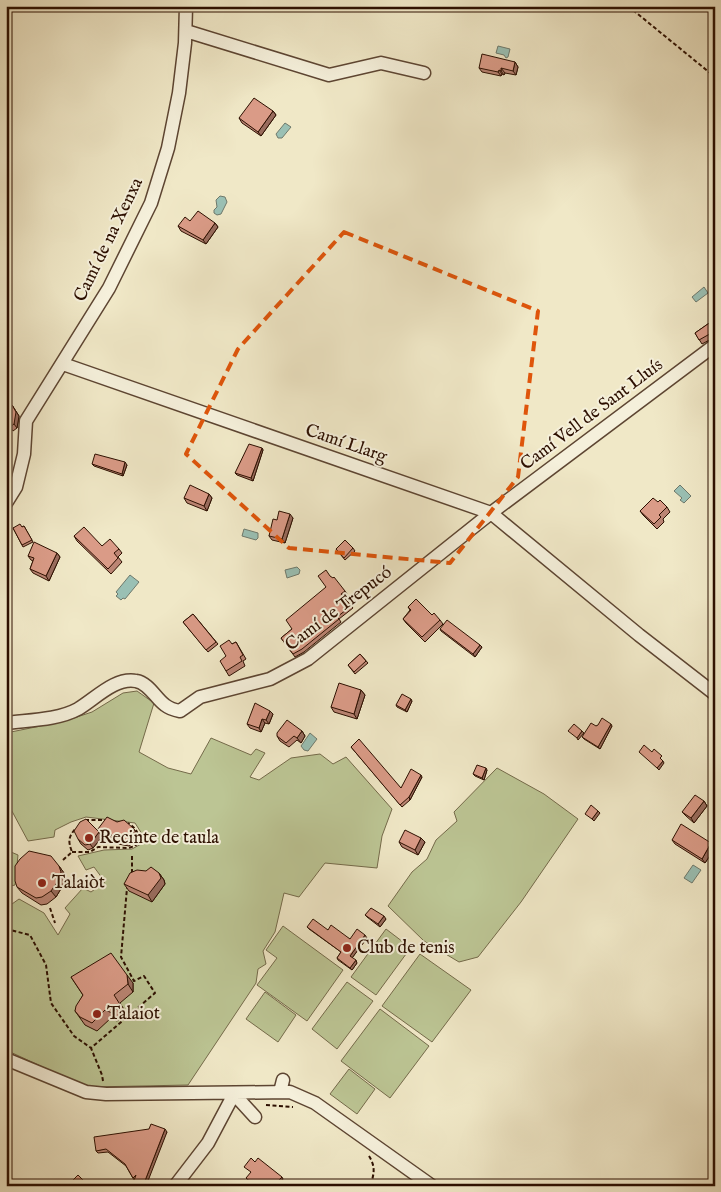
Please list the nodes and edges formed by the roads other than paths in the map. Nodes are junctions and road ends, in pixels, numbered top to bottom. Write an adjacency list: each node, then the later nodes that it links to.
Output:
1 (186, 6): 2 (street, Camí de na Xenxa)
2 (186, 31): 3 (street); 5 (street, Camí de na Xenxa)
3 (424, 73)
4 (715, 345): 7 (street, Camí Vell de Sant Lluís)
5 (63, 364): 6 (street); 7 (street, Camí Llarg)
6 (6, 503)
7 (490, 513): 8 (street, Camí Llarg); 9 (street, Camí de Trepucó)
8 (715, 694)
9 (6, 723)
10 (6, 1059): 11 (street)
11 (234, 1094): 12 (street); 13 (street); 14 (street)
12 (255, 1116)
13 (175, 1186)
14 (432, 1186)

